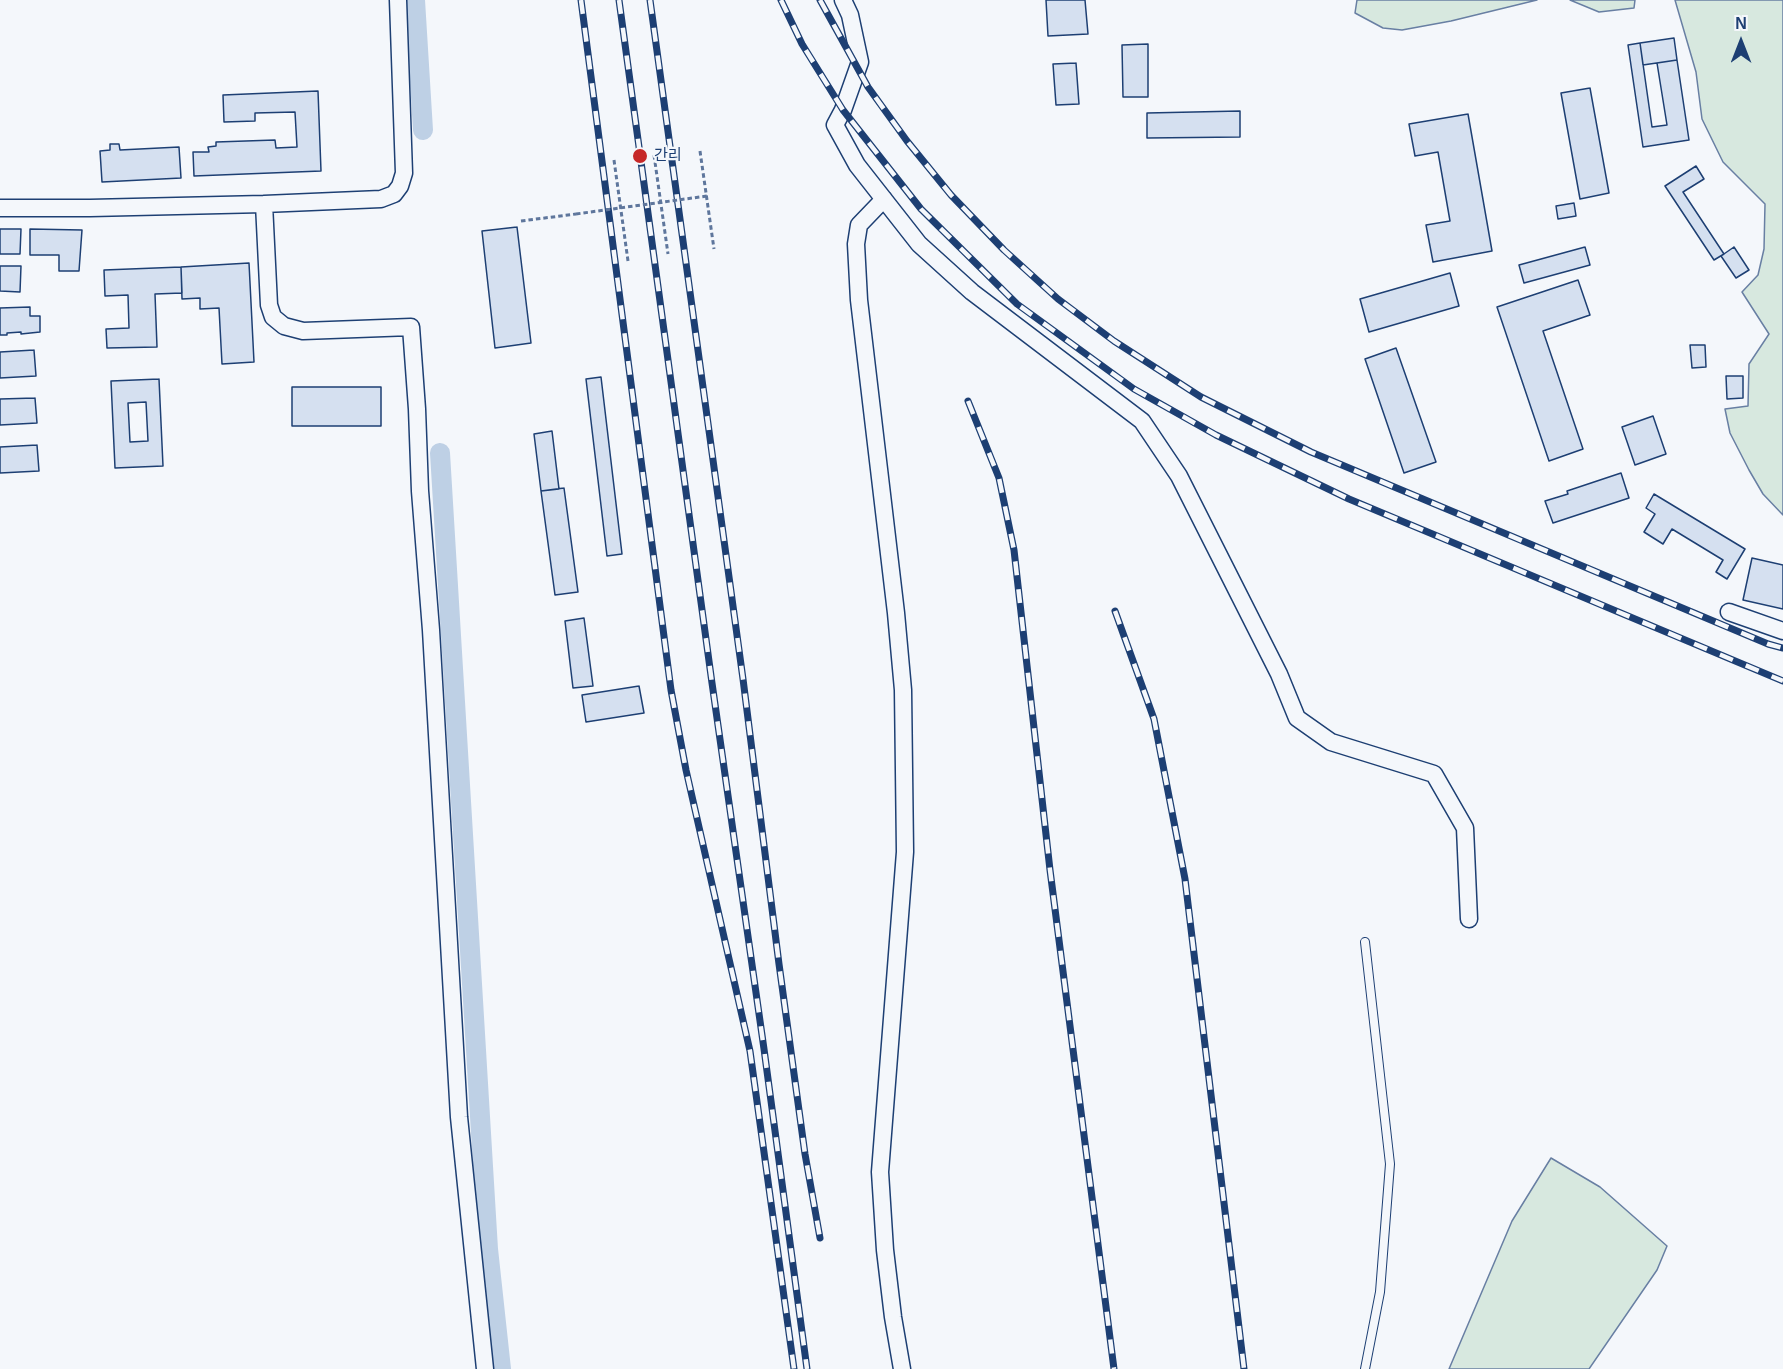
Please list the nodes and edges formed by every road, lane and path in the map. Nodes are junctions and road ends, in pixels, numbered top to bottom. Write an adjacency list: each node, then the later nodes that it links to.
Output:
1 (398, 0): 9 (street)
2 (843, 0): 7 (street)
3 (700, 151): 6 (path)
4 (654, 155): 8 (path)
5 (614, 160): 11 (path)
6 (707, 196): 8 (path, bridge); 13 (path)
7 (884, 199): 18 (street); 21 (street)
8 (661, 203): 11 (path, bridge); 14 (path)
9 (264, 204): 10 (street); 20 (street)
10 (0, 208)
11 (621, 208): 12 (path, bridge); 15 (path)
12 (520, 220)
13 (714, 249)
14 (668, 254)
15 (628, 261)
16 (1729, 612): 17 (street)
17 (1783, 631)
18 (1469, 920)
19 (1365, 942): 22 (lane)
20 (485, 1369)
21 (902, 1369)
22 (1365, 1369)

